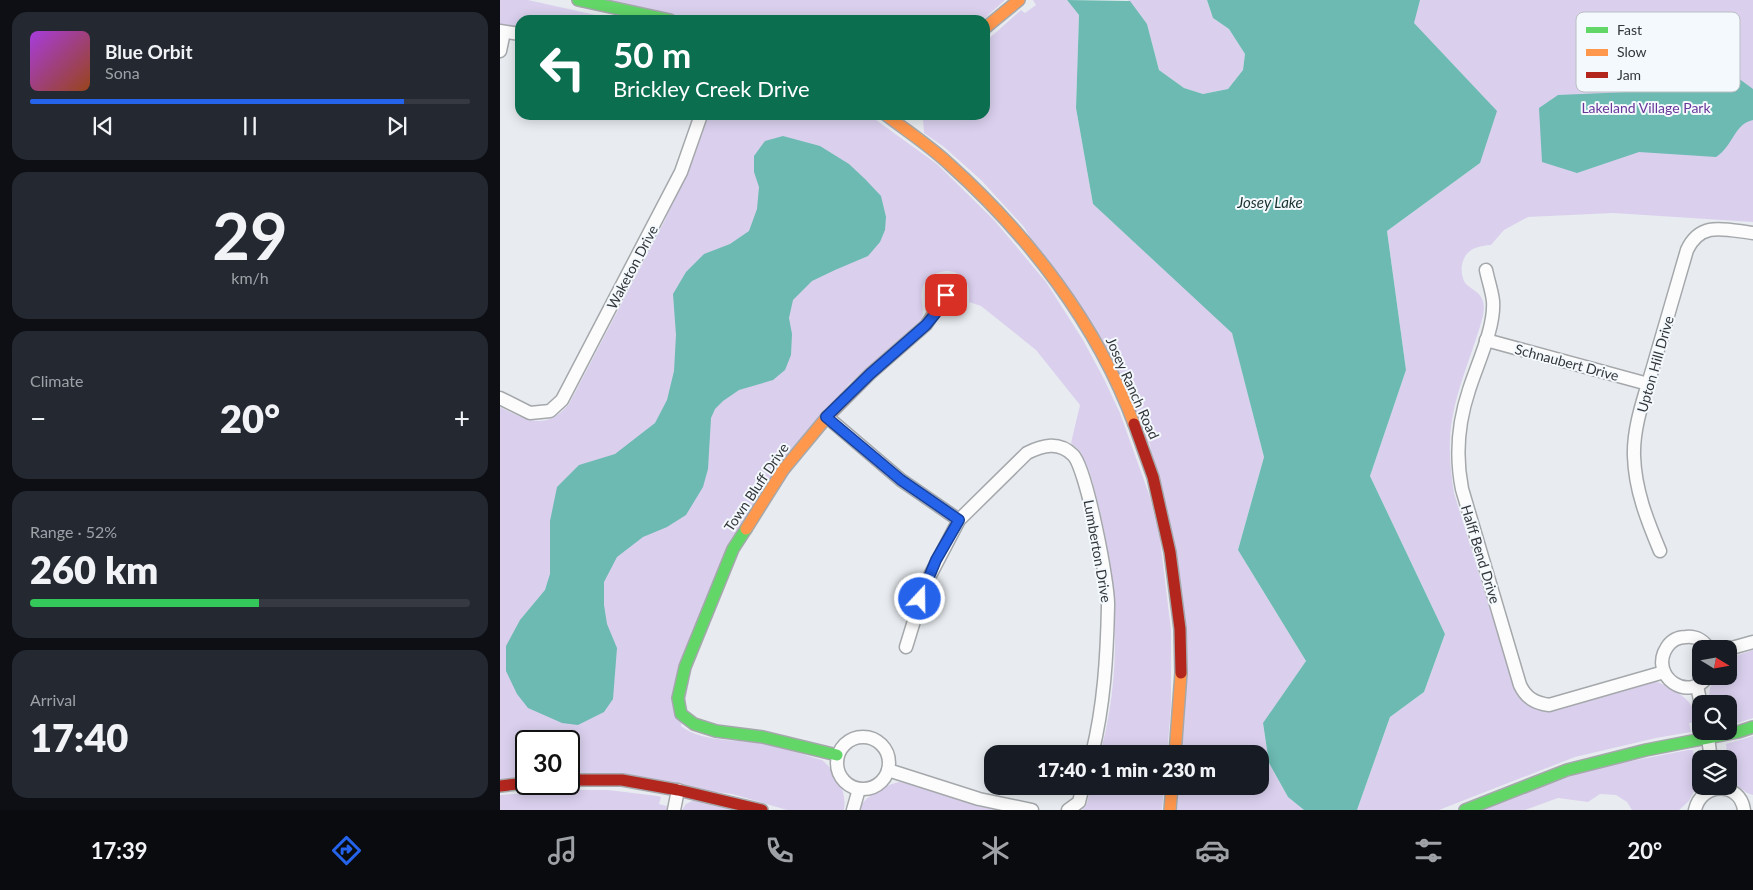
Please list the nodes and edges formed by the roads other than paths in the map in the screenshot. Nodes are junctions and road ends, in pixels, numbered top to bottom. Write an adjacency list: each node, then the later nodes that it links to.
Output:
1 (578, 0): 3 (street)
2 (1019, 0): 4 (street)
3 (647, 15)
4 (990, 24)
5 (502, 31): 6 (street); 7 (street)
6 (515, 33)
7 (500, 51)
8 (698, 120): 17 (street, Waketon Drive)
9 (894, 120): 11 (street, Josey Ranch Road)
10 (913, 120): 11 (street)
11 (907, 129): 32 (street, Josey Ranch Road)
12 (1753, 233): 16 (street, Upton Hill Drive)
13 (1486, 270): 15 (street, Halff Bend Drive)
14 (946, 295): 18 (street, Town Bluff Drive)
15 (1486, 340): 16 (street, Schnaubert Drive); 25 (street, Halff Bend Drive)
16 (1648, 384): 20 (street, Upton Hill Drive)
17 (500, 398)
18 (826, 417): 19 (street); 33 (street, Town Bluff Drive)
19 (959, 520): 24 (street, Lumberton Drive); 31 (street, Lumberton Drive)
20 (1660, 551)
21 (1701, 640): 25 (street)
22 (1753, 642): 23 (street)
23 (1738, 646)
24 (906, 647)
25 (1664, 672): 26 (street)
26 (1697, 686): 27 (street)
27 (1699, 695)
28 (1753, 726): 29 (street)
29 (1737, 732)
30 (1692, 739): 51 (street)
31 (1094, 745)
32 (1176, 745)
33 (837, 754): 34 (street); 38 (street)
34 (888, 770): 38 (street); 48 (street)
35 (580, 780): 39 (street)
36 (515, 784): 37 (street)
37 (500, 786)
38 (859, 789): 47 (street)
39 (678, 790): 45 (street); 46 (street)
40 (1081, 795): 49 (street)
41 (1171, 795): 50 (street)
42 (1703, 795): 52 (street)
43 (1736, 795): 44 (street)
44 (1747, 807)
45 (674, 810)
46 (762, 810)
47 (852, 810)
48 (1032, 810)
49 (1068, 810)
50 (1170, 810)
51 (1465, 810)
52 (1695, 810)

